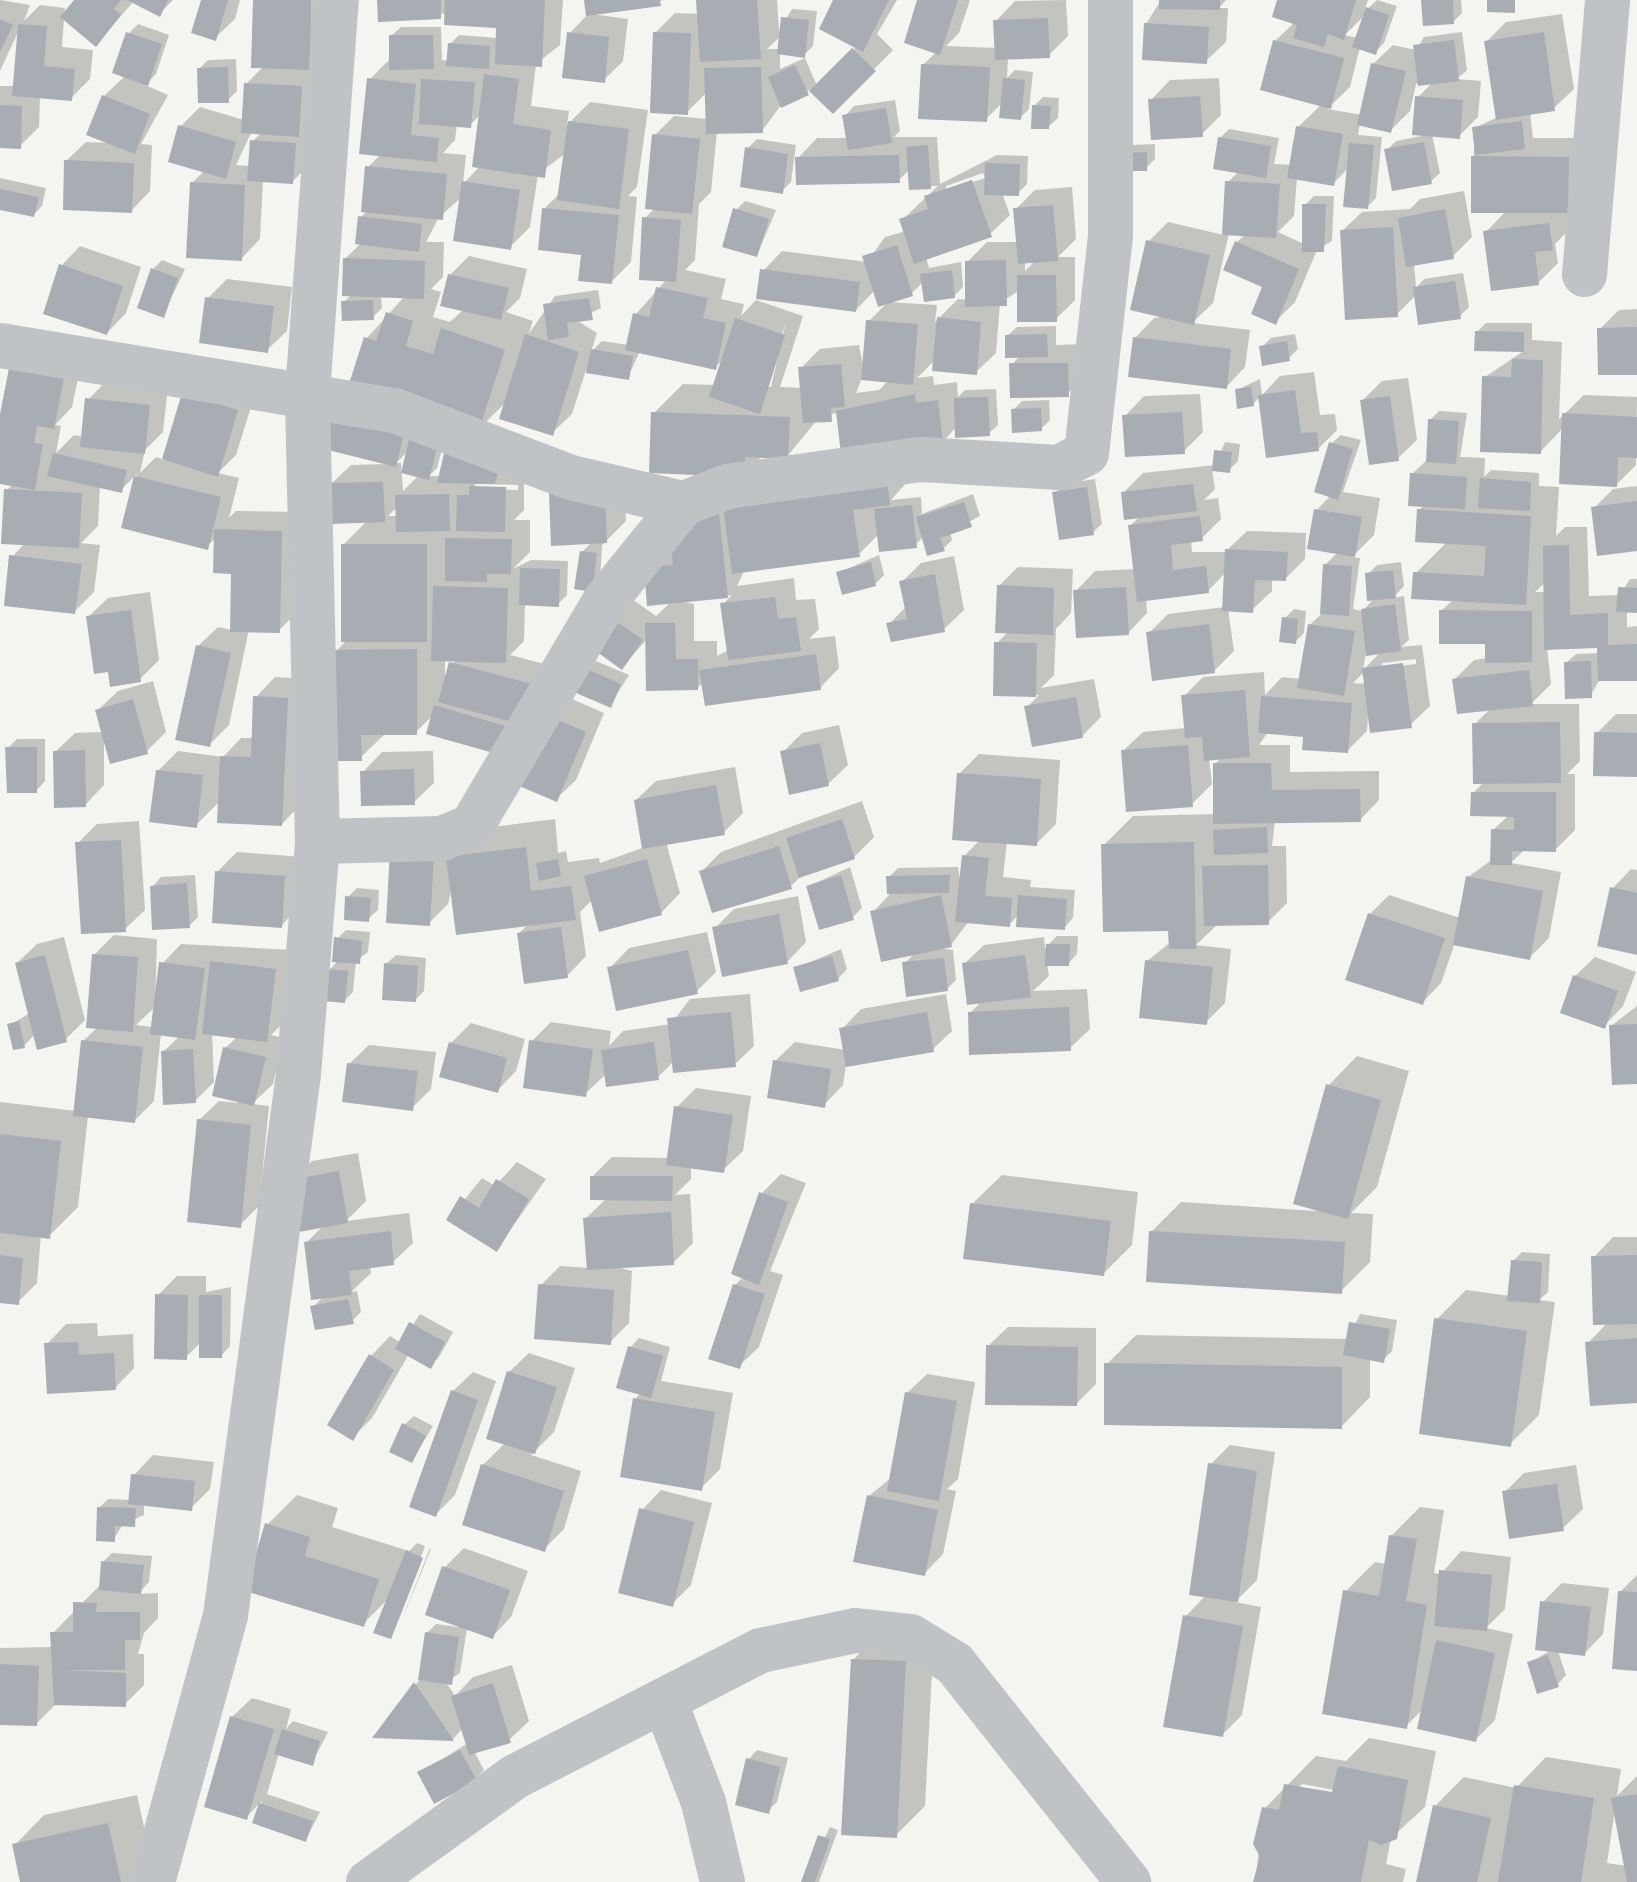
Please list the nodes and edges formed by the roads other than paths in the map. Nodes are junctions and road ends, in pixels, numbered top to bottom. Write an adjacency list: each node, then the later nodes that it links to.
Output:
1 (336, 0): 6 (street)
2 (1110, 0): 7 (street)
3 (1607, 0): 4 (street)
4 (1584, 274)
5 (0, 345): 6 (street)
6 (306, 392): 7 (street); 8 (street)
7 (684, 503): 8 (street)
8 (317, 841): 10 (street)
9 (664, 1700): 11 (street); 12 (street); 13 (street)
10 (152, 1882)
11 (368, 1882)
12 (722, 1882)
13 (1128, 1882)

